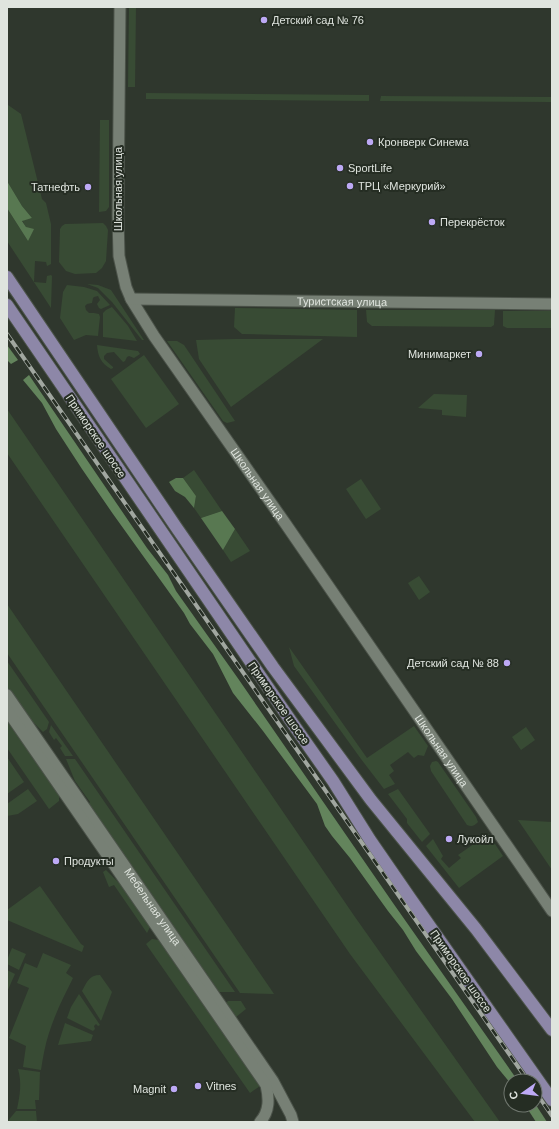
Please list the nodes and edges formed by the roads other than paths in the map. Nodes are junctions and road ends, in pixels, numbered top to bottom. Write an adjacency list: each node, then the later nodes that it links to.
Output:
1 (120, 7): 3 (street, Школьная улица)
2 (7, 277): 9 (main road, Приморское шоссе)
3 (131, 299): 5 (street, Туристская улица); 8 (street, Школьная улица)
4 (7, 304): 10 (main road, Приморское шоссе)
5 (552, 304)
6 (7, 695): 12 (street, Мебельная улица)
7 (7, 710): 11 (street, Мебельная улица)
8 (552, 911)
9 (552, 1030)
10 (552, 1100)
11 (260, 1122)
12 (293, 1122)

